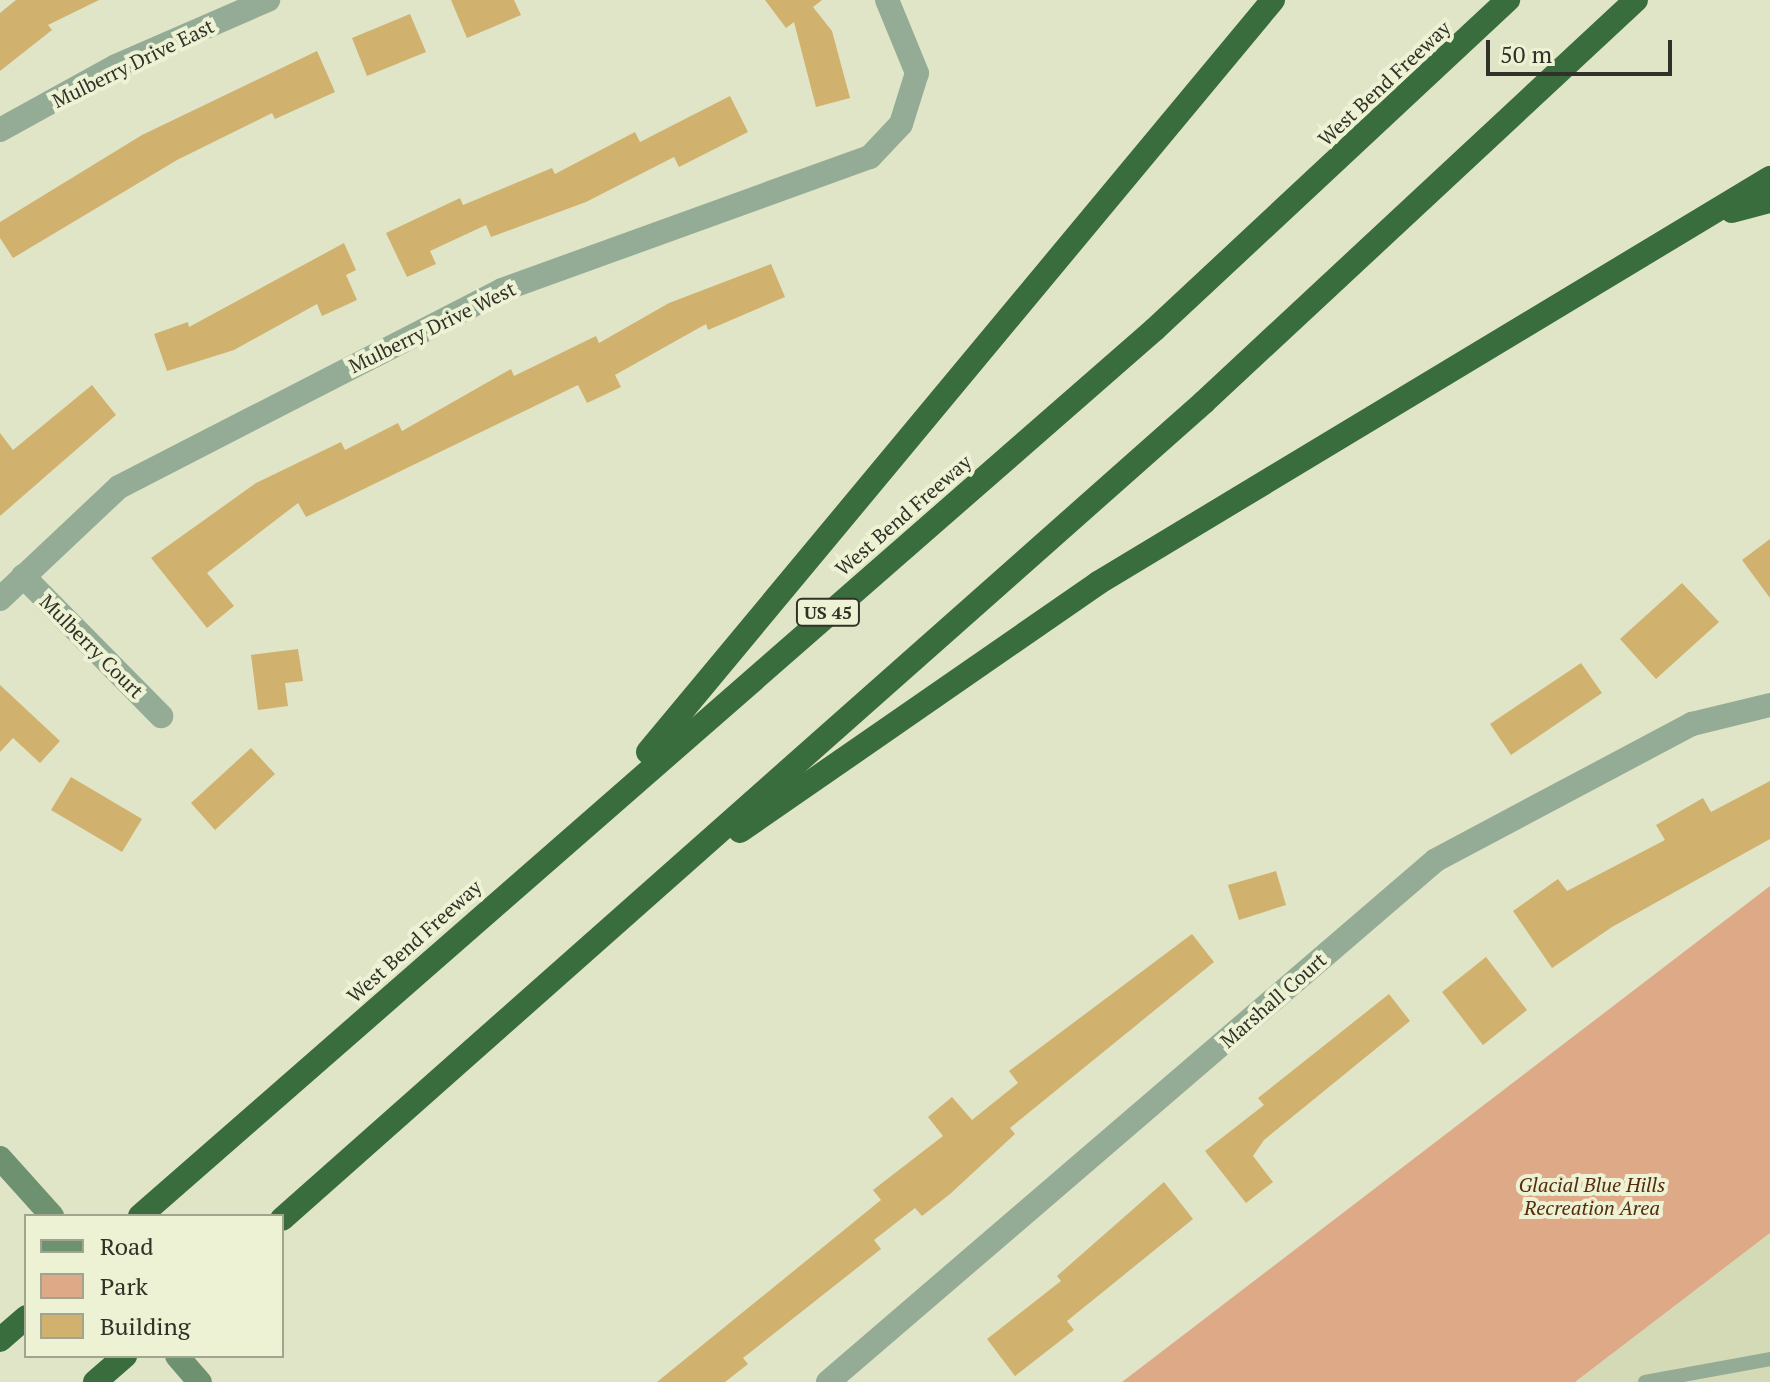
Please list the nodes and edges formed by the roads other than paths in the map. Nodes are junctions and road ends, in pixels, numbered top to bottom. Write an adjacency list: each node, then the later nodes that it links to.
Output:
1 (268, 0): 6 (street, Mulberry Drive East)
2 (887, 0): 10 (street, Mulberry Drive West)
3 (1273, 0): 14 (highway)
4 (1508, 0): 14 (highway, West Bend Freeway / US 45)
5 (1636, 0): 15 (highway)
6 (0, 130)
7 (1770, 178): 9 (highway)
8 (1770, 201): 9 (highway)
9 (1714, 215): 15 (highway)
10 (23, 576): 11 (street, Mulberry Drive West); 13 (street, Mulberry Court)
11 (0, 599)
12 (1770, 705): 27 (street, Marshall Court)
13 (161, 716)
14 (603, 806): 18 (highway, West Bend Freeway / US 45)
15 (693, 859): 19 (highway)
16 (0, 1158): 17 (street)
17 (50, 1214)
18 (142, 1214)
19 (284, 1217)
20 (24, 1319): 21 (highway)
21 (0, 1340)
22 (123, 1358): 25 (highway)
23 (179, 1358): 26 (street)
24 (1770, 1359): 28 (lane)
25 (95, 1382)
26 (200, 1382)
27 (828, 1382)
28 (1645, 1382)

